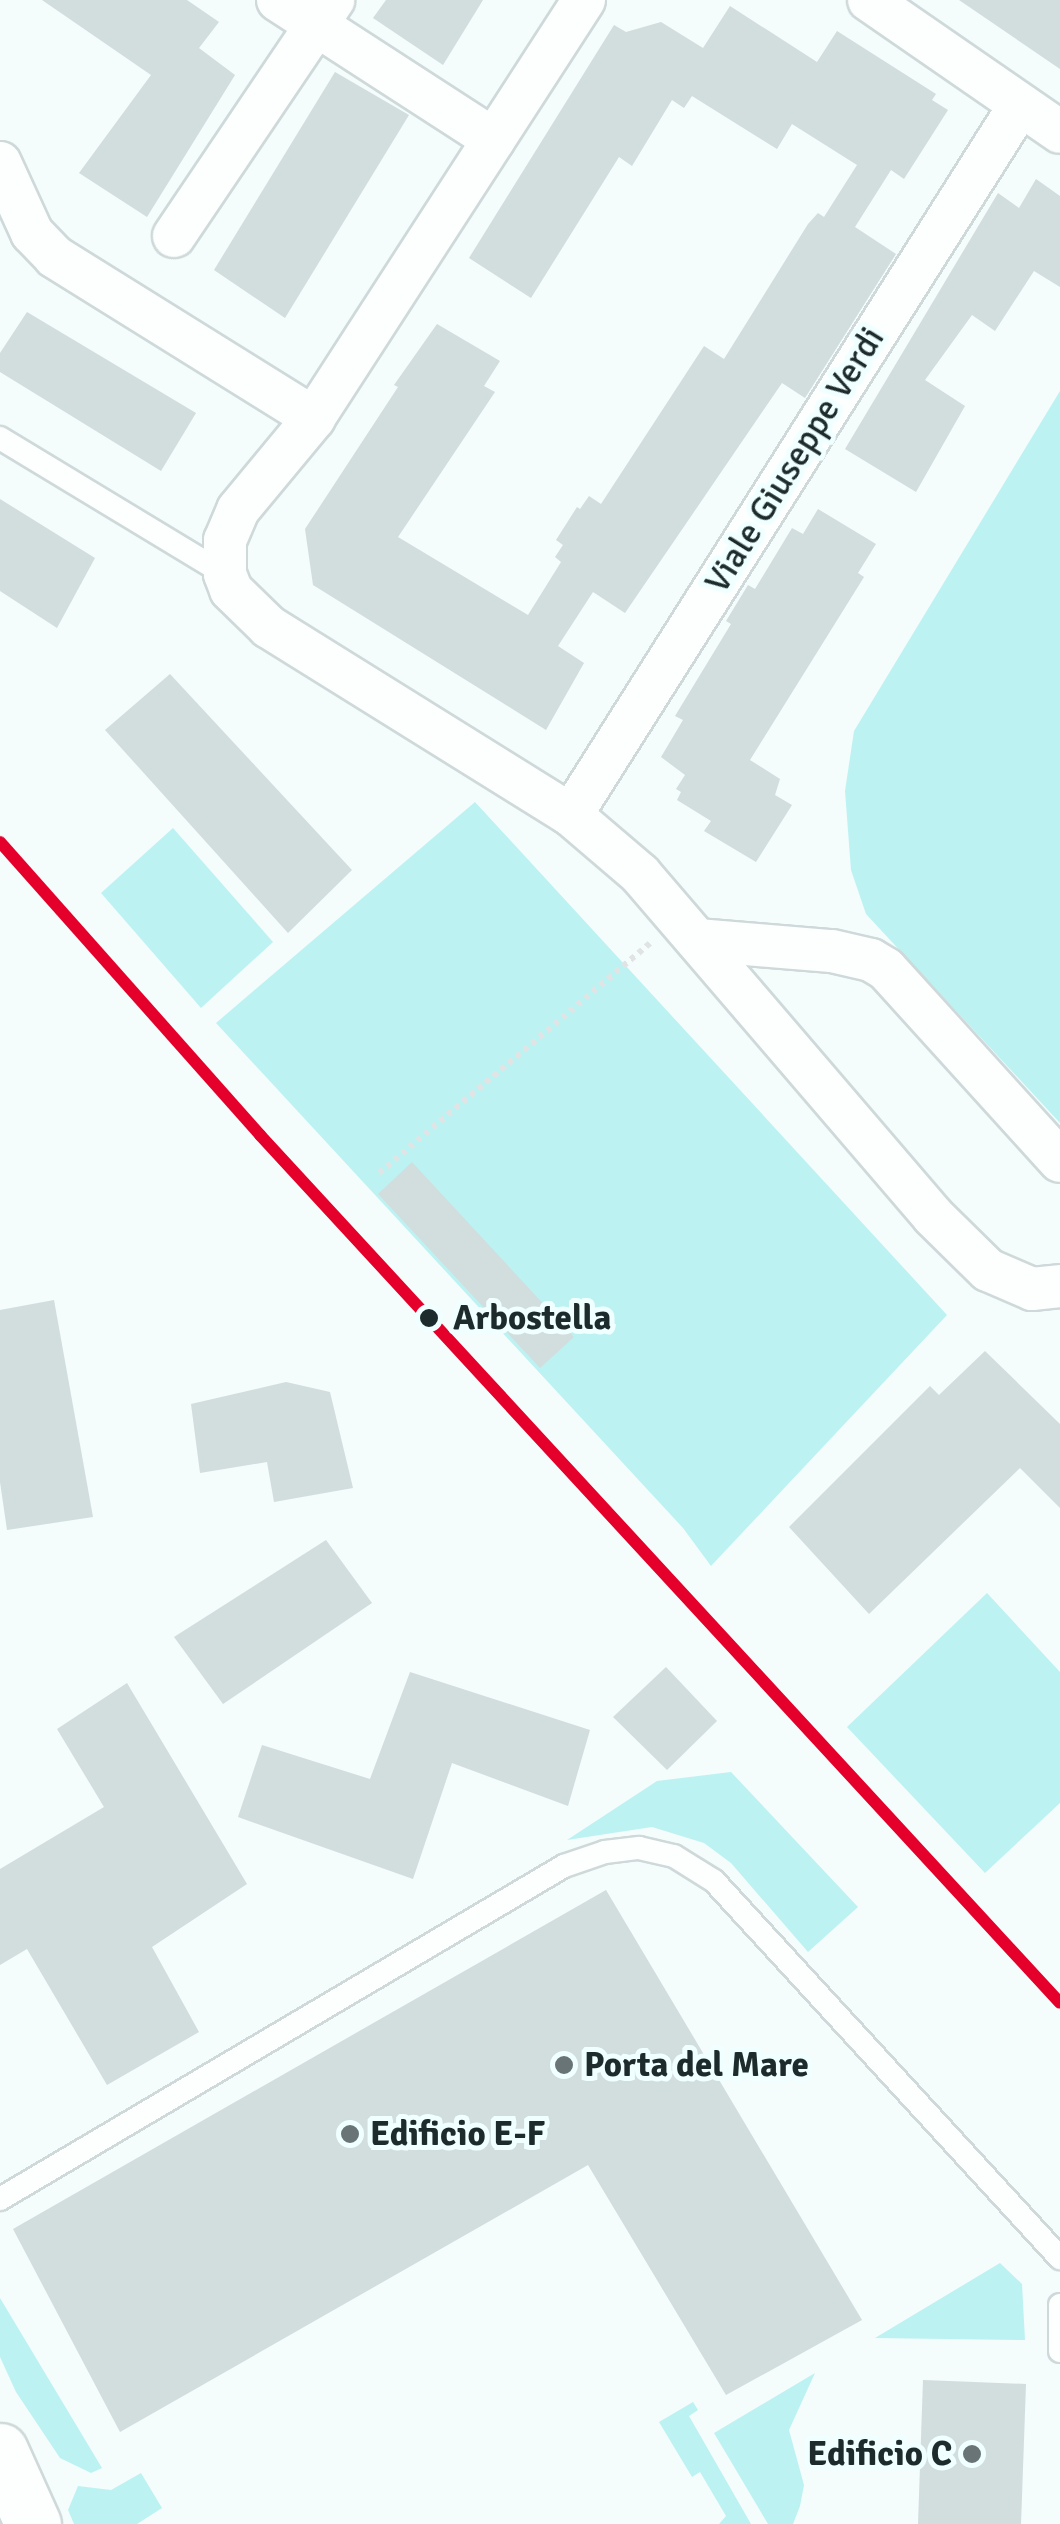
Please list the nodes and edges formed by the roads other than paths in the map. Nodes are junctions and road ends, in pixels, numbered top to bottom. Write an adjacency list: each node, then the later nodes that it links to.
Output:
1 (278, 0): 4 (street)
2 (584, 0): 7 (street)
3 (869, 0): 5 (street)
4 (324, 12): 7 (street); 9 (street)
5 (1020, 105): 6 (street); 13 (street, Viale Giuseppe Verdi)
6 (1060, 132)
7 (494, 140): 10 (street)
8 (0, 162): 10 (street)
9 (174, 236)
10 (314, 418): 12 (street)
11 (0, 438): 12 (lane)
12 (224, 574): 13 (street)
13 (571, 815): 14 (street)
14 (688, 930): 15 (street); 16 (street)
15 (1060, 1160)
16 (1060, 1286)
17 (1, 2200): 18 (lane)
18 (1060, 2258)
19 (1060, 2305): 20 (lane)
20 (1060, 2351)
21 (0, 2451): 22 (main road)
22 (33, 2524)

